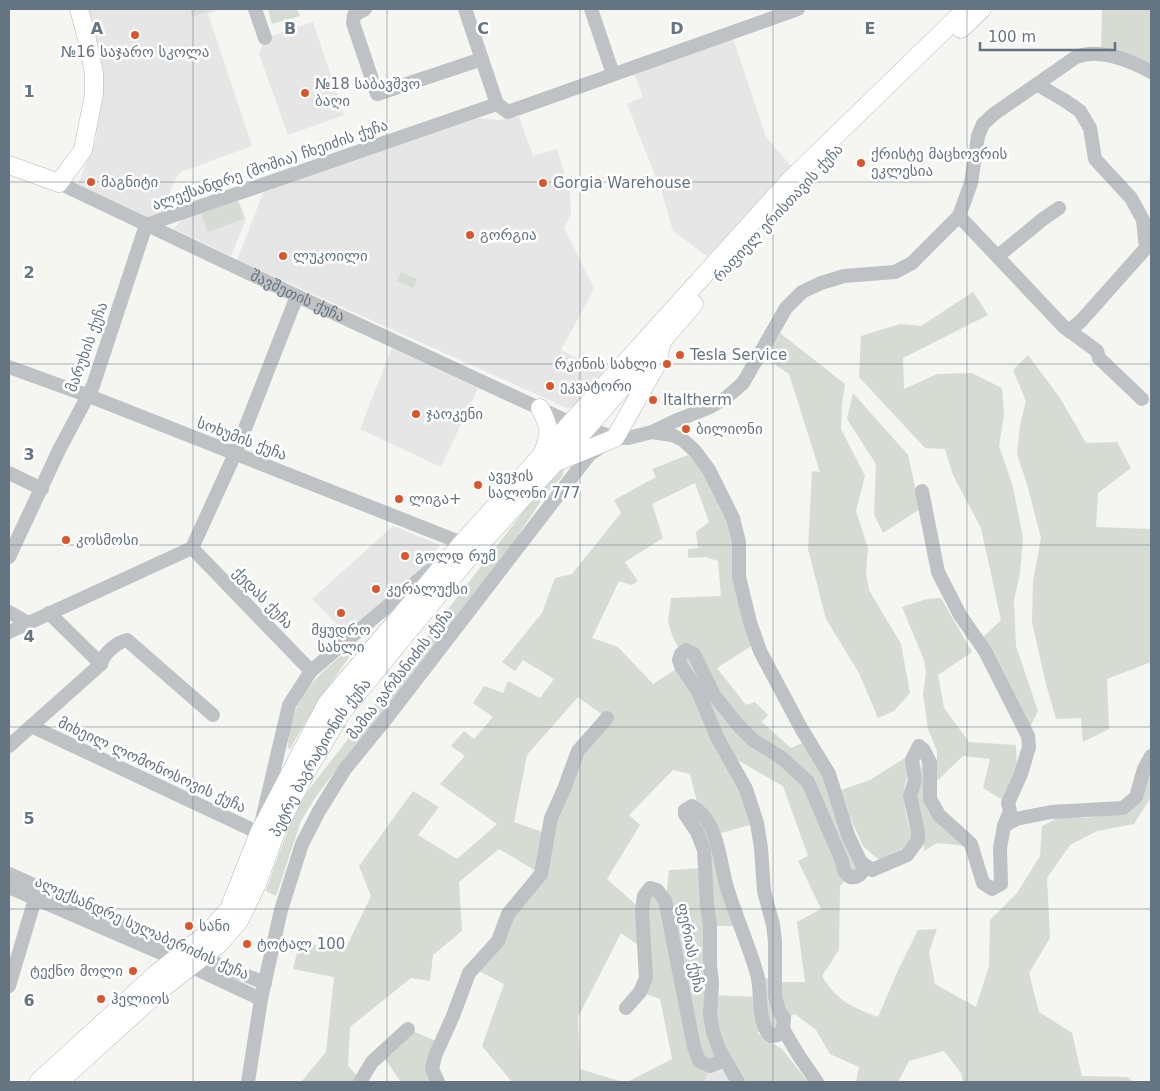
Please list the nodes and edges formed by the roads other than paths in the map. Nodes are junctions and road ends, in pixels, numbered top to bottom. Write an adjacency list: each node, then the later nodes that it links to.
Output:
1 (79, 9): 16 (main road)
2 (255, 9): 9 (street)
3 (365, 9): 10 (street)
4 (465, 9): 10 (street)
5 (591, 9): 12 (street)
6 (798, 9): 12 (street, ალექსანდრე (შოშია) ჩხეიძის ქუჩა)
7 (966, 9): 29 (main road, რაფიელ ერისთავის ქუჩა)
8 (982, 9): 24 (main road, რაფიელ ერისთავის ქუჩა)
9 (265, 38)
10 (482, 59): 14 (street)
11 (1151, 72): 13 (street)
12 (614, 74): 14 (street, ალექსანდრე (შოშია) ჩხეიძის ქუჩა)
13 (1038, 85): 18 (street); 20 (street)
14 (497, 104): 19 (street, ალექსანდრე (შოშია) ჩხეიძის ქუჩა)
15 (9, 165): 16 (main road, შავშეთის ქუჩა)
16 (60, 183): 19 (street, შავშეთის ქუჩა)
17 (1059, 208): 21 (street)
18 (959, 216): 21 (street); 30 (street)
19 (146, 225): 22 (street, შავშეთის ქუჩა); 26 (street, მარუხის ქუჩა)
20 (1149, 247): 23 (street)
21 (998, 256): 23 (street)
22 (297, 296): 28 (street, შავშეთის ქუჩა); 32 (street)
23 (1069, 331): 27 (street)
24 (662, 341): 29 (main road, რაფიელ ერისთავის ქუჩა); 31 (main road)
25 (9, 366): 26 (street, სოხუმის ქუჩა)
26 (89, 396): 32 (street, სოხუმის ქუჩა); 35 (street, მარუხის ქუჩა)
27 (1144, 397)
28 (540, 408): 29 (street, შავშეთის ქუჩა); 33 (main road)
29 (578, 426): 31 (street, შავშეთის ქუჩა); 33 (main road, პეტრე ბაგრატიონის ქუჩა)
30 (652, 432): 31 (street); 53 (street)
31 (615, 438): 33 (main road); 60 (street, მამია ვარშანიძის ქუჩა)
32 (235, 454): 37 (street, სოხუმის ქუჩა); 38 (street)
33 (547, 460): 37 (main road, პეტრე ბაგრატიონის ქუჩა); 58 (main road, პეტრე ბაგრატიონის ქუჩა)
34 (9, 473): 35 (street)
35 (42, 489): 39 (street, მარუხის ქუჩა)
36 (922, 491): 51 (street)
37 (462, 543): 45 (street, პეტრე ბაგრატიონის ქუჩა); 52 (main road, პეტრე ბაგრატიონის ქუჩა)
38 (192, 548): 41 (street); 45 (street, ქედას ქუჩა)
39 (10, 551)
40 (9, 612): 42 (street)
41 (49, 613): 42 (street); 44 (street)
42 (28, 623): 43 (street)
43 (9, 632)
44 (101, 664): 46 (street); 48 (street)
45 (311, 671): 52 (street, პეტრე ბაგრატიონის ქუჩა)
46 (213, 715)
47 (607, 718): 71 (street)
48 (31, 726): 49 (street); 52 (street, მიხეილ ლომონოსოვის ქუჩა)
49 (9, 746)
50 (1151, 756): 51 (street)
51 (1004, 826): 53 (street)
52 (260, 833): 58 (main road, პეტრე ბაგრატიონის ქუჩა)
53 (862, 863): 65 (street)
54 (9, 874): 58 (street, ალექსანდრე სულაბერიძის ქუჩა)
55 (9, 887): 56 (street, ალექსანდრე სულაბერიძის ქუჩა)
56 (35, 899): 57 (street, ალექსანდრე სულაბერიძის ქუჩა); 61 (street)
57 (144, 946): 58 (street, ალექსანდრე სულაბერიძის ქუჩა); 59 (street)
58 (188, 958): 59 (main road, პეტრე ბაგრატიონის ქუჩა); 60 (street, ალექსანდრე სულაბერიძის ქუჩა); 62 (street, ალექსანდრე სულაბერიძის ქუჩა); 68 (main road, პეტრე ბაგრატიონის ქუჩა)
59 (156, 974): 67 (main road, პეტრე ბაგრატიონის ქუჩა)
60 (264, 983): 62 (street, მამია ვარშანიძის ქუჩა)
61 (9, 986)
62 (261, 999): 69 (street, მამია ვარშანიძის ქუჩა)
63 (626, 1008): 66 (street, ფერიას ქუჩა)
64 (408, 1029): 70 (street)
65 (783, 1029): 66 (street); 73 (street)
66 (724, 1060): 72 (street)
67 (38, 1082)
68 (59, 1082)
69 (250, 1082)
70 (360, 1082)
71 (438, 1082)
72 (738, 1082)
73 (817, 1082)

